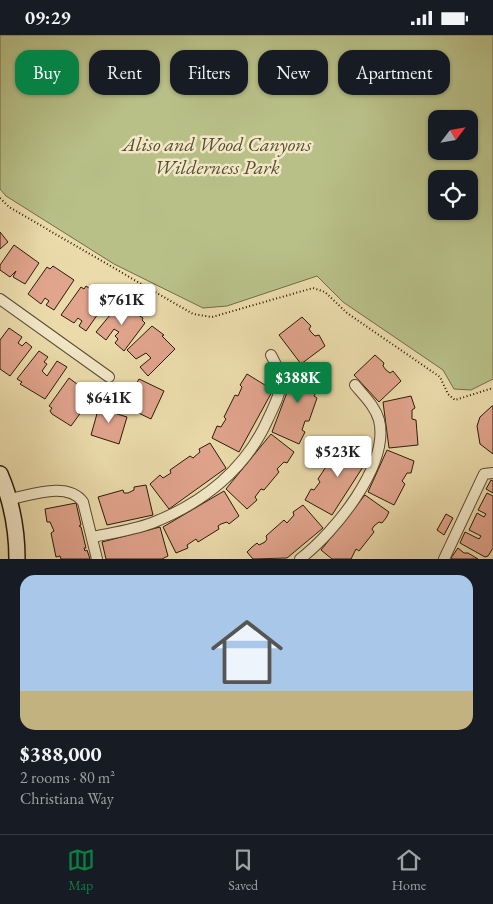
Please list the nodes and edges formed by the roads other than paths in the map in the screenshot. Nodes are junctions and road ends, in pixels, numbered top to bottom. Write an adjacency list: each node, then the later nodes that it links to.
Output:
1 (0, 299): 3 (street)
2 (271, 355): 8 (street)
3 (109, 377)
4 (355, 385): 11 (street)
5 (493, 473): 12 (street)
6 (0, 474): 7 (street)
7 (10, 499): 8 (street); 9 (street)
8 (92, 537): 10 (street)
9 (16, 559)
10 (98, 559)
11 (300, 559)
12 (444, 559)

